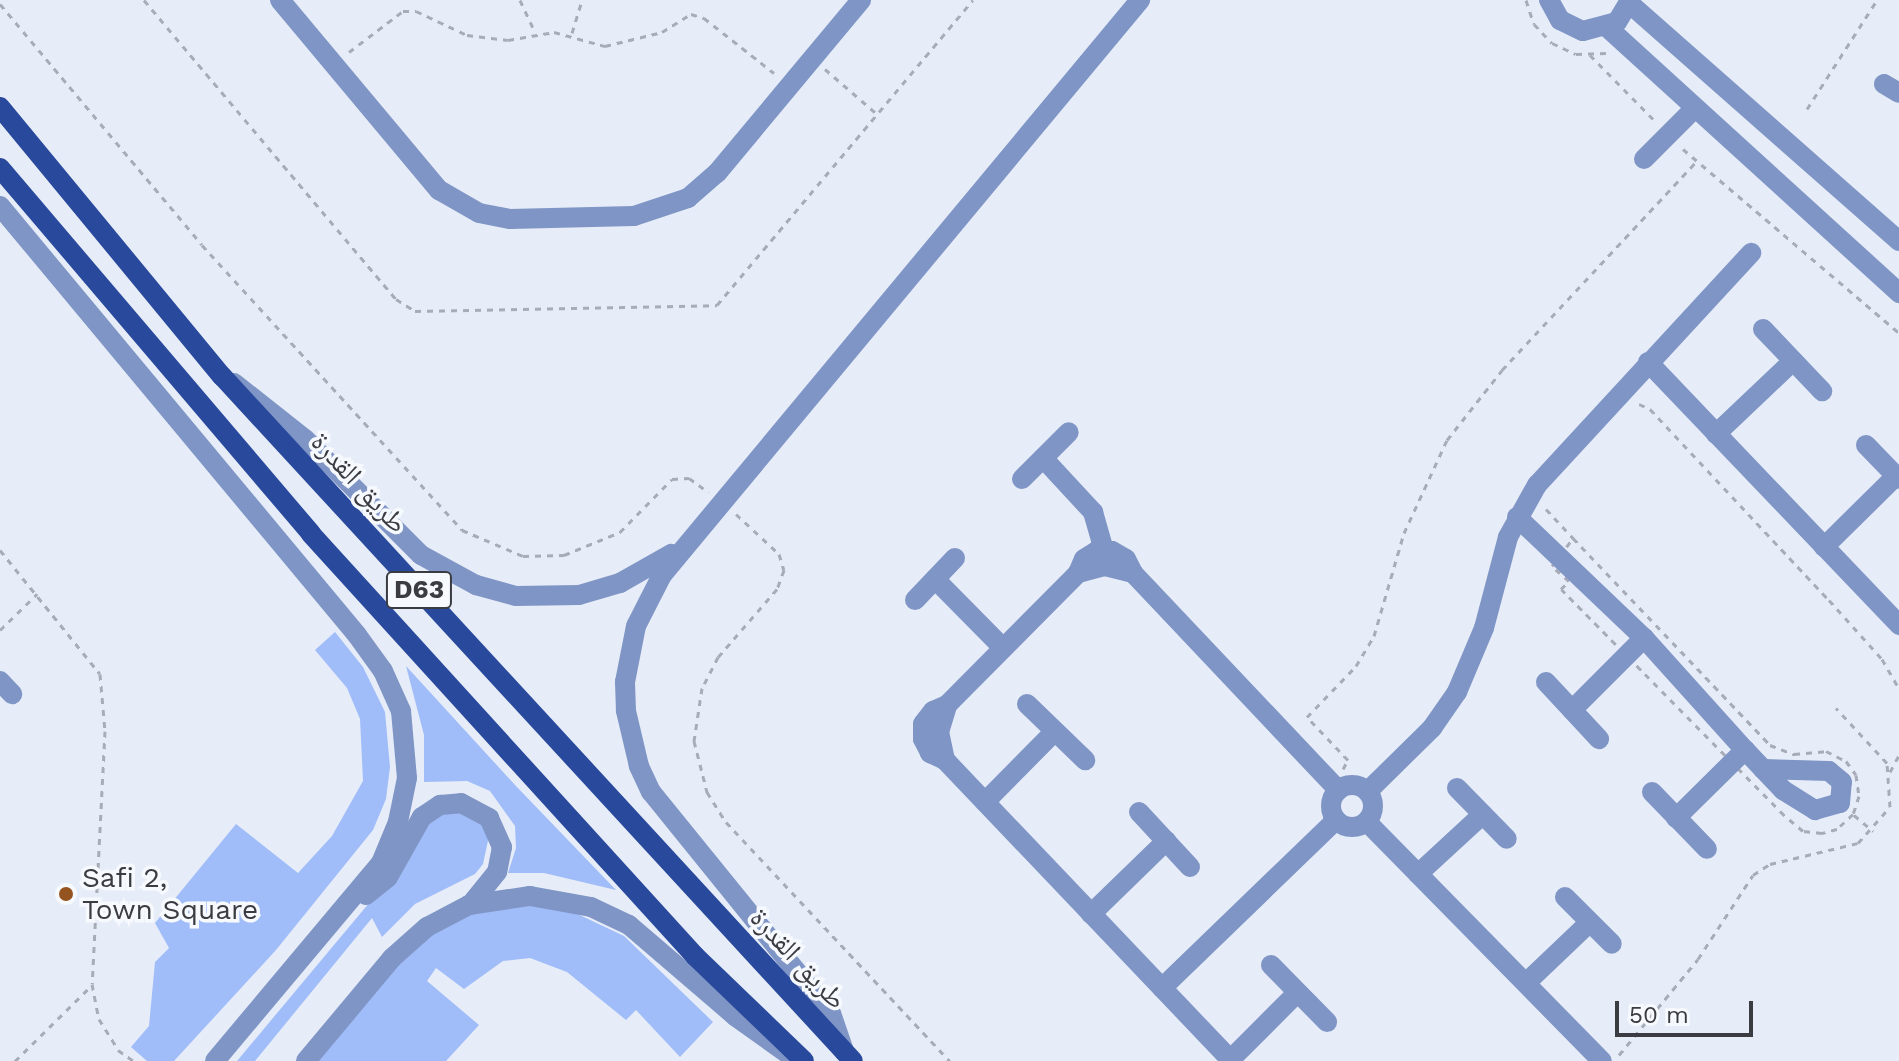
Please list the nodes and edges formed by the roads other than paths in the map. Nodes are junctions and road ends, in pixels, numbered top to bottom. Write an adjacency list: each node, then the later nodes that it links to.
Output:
1 (280, 0): 2 (street)
2 (861, 0)
3 (1140, 0): 27 (street)
4 (1549, 0): 6 (street)
5 (1630, 2): 6 (street); 12 (street)
6 (1608, 28): 8 (street)
7 (0, 107): 18 (main road, طريق القدرة / D63)
8 (1694, 109): 9 (street); 14 (street)
9 (1644, 159)
10 (0, 168): 76 (main road, D63)
11 (0, 206): 62 (street)
12 (1899, 241)
13 (1751, 253): 17 (street)
14 (1899, 293)
15 (1763, 329): 16 (street)
16 (1793, 361): 19 (street); 21 (street)
17 (1648, 362): 21 (street); 26 (street)
18 (222, 376): 27 (street); 72 (main road, طريق القدرة / D63)
19 (1822, 391)
20 (1069, 432): 23 (street)
21 (1716, 434): 28 (street)
22 (1866, 445): 24 (street)
23 (1043, 458): 25 (street); 29 (street)
24 (1898, 477): 28 (street)
25 (1022, 479)
26 (1517, 517): 36 (street); 48 (street)
27 (697, 536): 72 (street)
28 (1824, 547): 35 (street)
29 (1104, 550): 31 (street); 32 (street)
30 (955, 558): 33 (street)
31 (1078, 573): 32 (street); 37 (street)
32 (1133, 573): 46 (street)
33 (935, 579): 34 (street); 37 (street)
34 (915, 600)
35 (1899, 625)
36 (1644, 638): 40 (street); 43 (street)
37 (1003, 648): 50 (street)
38 (1546, 682): 40 (street)
39 (1027, 704): 41 (street)
40 (1572, 710): 42 (street)
41 (1054, 732): 44 (street); 50 (street)
42 (1599, 739)
43 (1745, 750): 45 (street); 53 (street)
44 (1085, 760)
45 (1763, 769): 45 (street)
46 (1339, 782): 48 (street); 54 (street)
47 (1457, 788): 52 (street)
48 (1368, 791): 55 (street)
49 (1652, 792): 53 (street)
50 (985, 802): 64 (street)
51 (1139, 812): 57 (street)
52 (1483, 814): 56 (street); 60 (street)
53 (1676, 818): 58 (street)
54 (1336, 820): 55 (street); 69 (street)
55 (1367, 822): 60 (street)
56 (1507, 839)
57 (1166, 841): 59 (street); 64 (street)
58 (1707, 849)
59 (1190, 867)
60 (1418, 874): 68 (street)
61 (1565, 897): 65 (street)
62 (356, 898): 63 (street); 74 (street)
63 (469, 905): 75 (street); 76 (street)
64 (1091, 914): 69 (street)
65 (1590, 922): 66 (street); 68 (street)
66 (1612, 944)
67 (1271, 965): 70 (street)
68 (1526, 983): 77 (street)
69 (1162, 988): 73 (street)
70 (1297, 993): 71 (street); 73 (street)
71 (1327, 1022)
72 (849, 1056)
73 (1232, 1060)
74 (215, 1061)
75 (306, 1061)
76 (801, 1061)
77 (1602, 1061)

